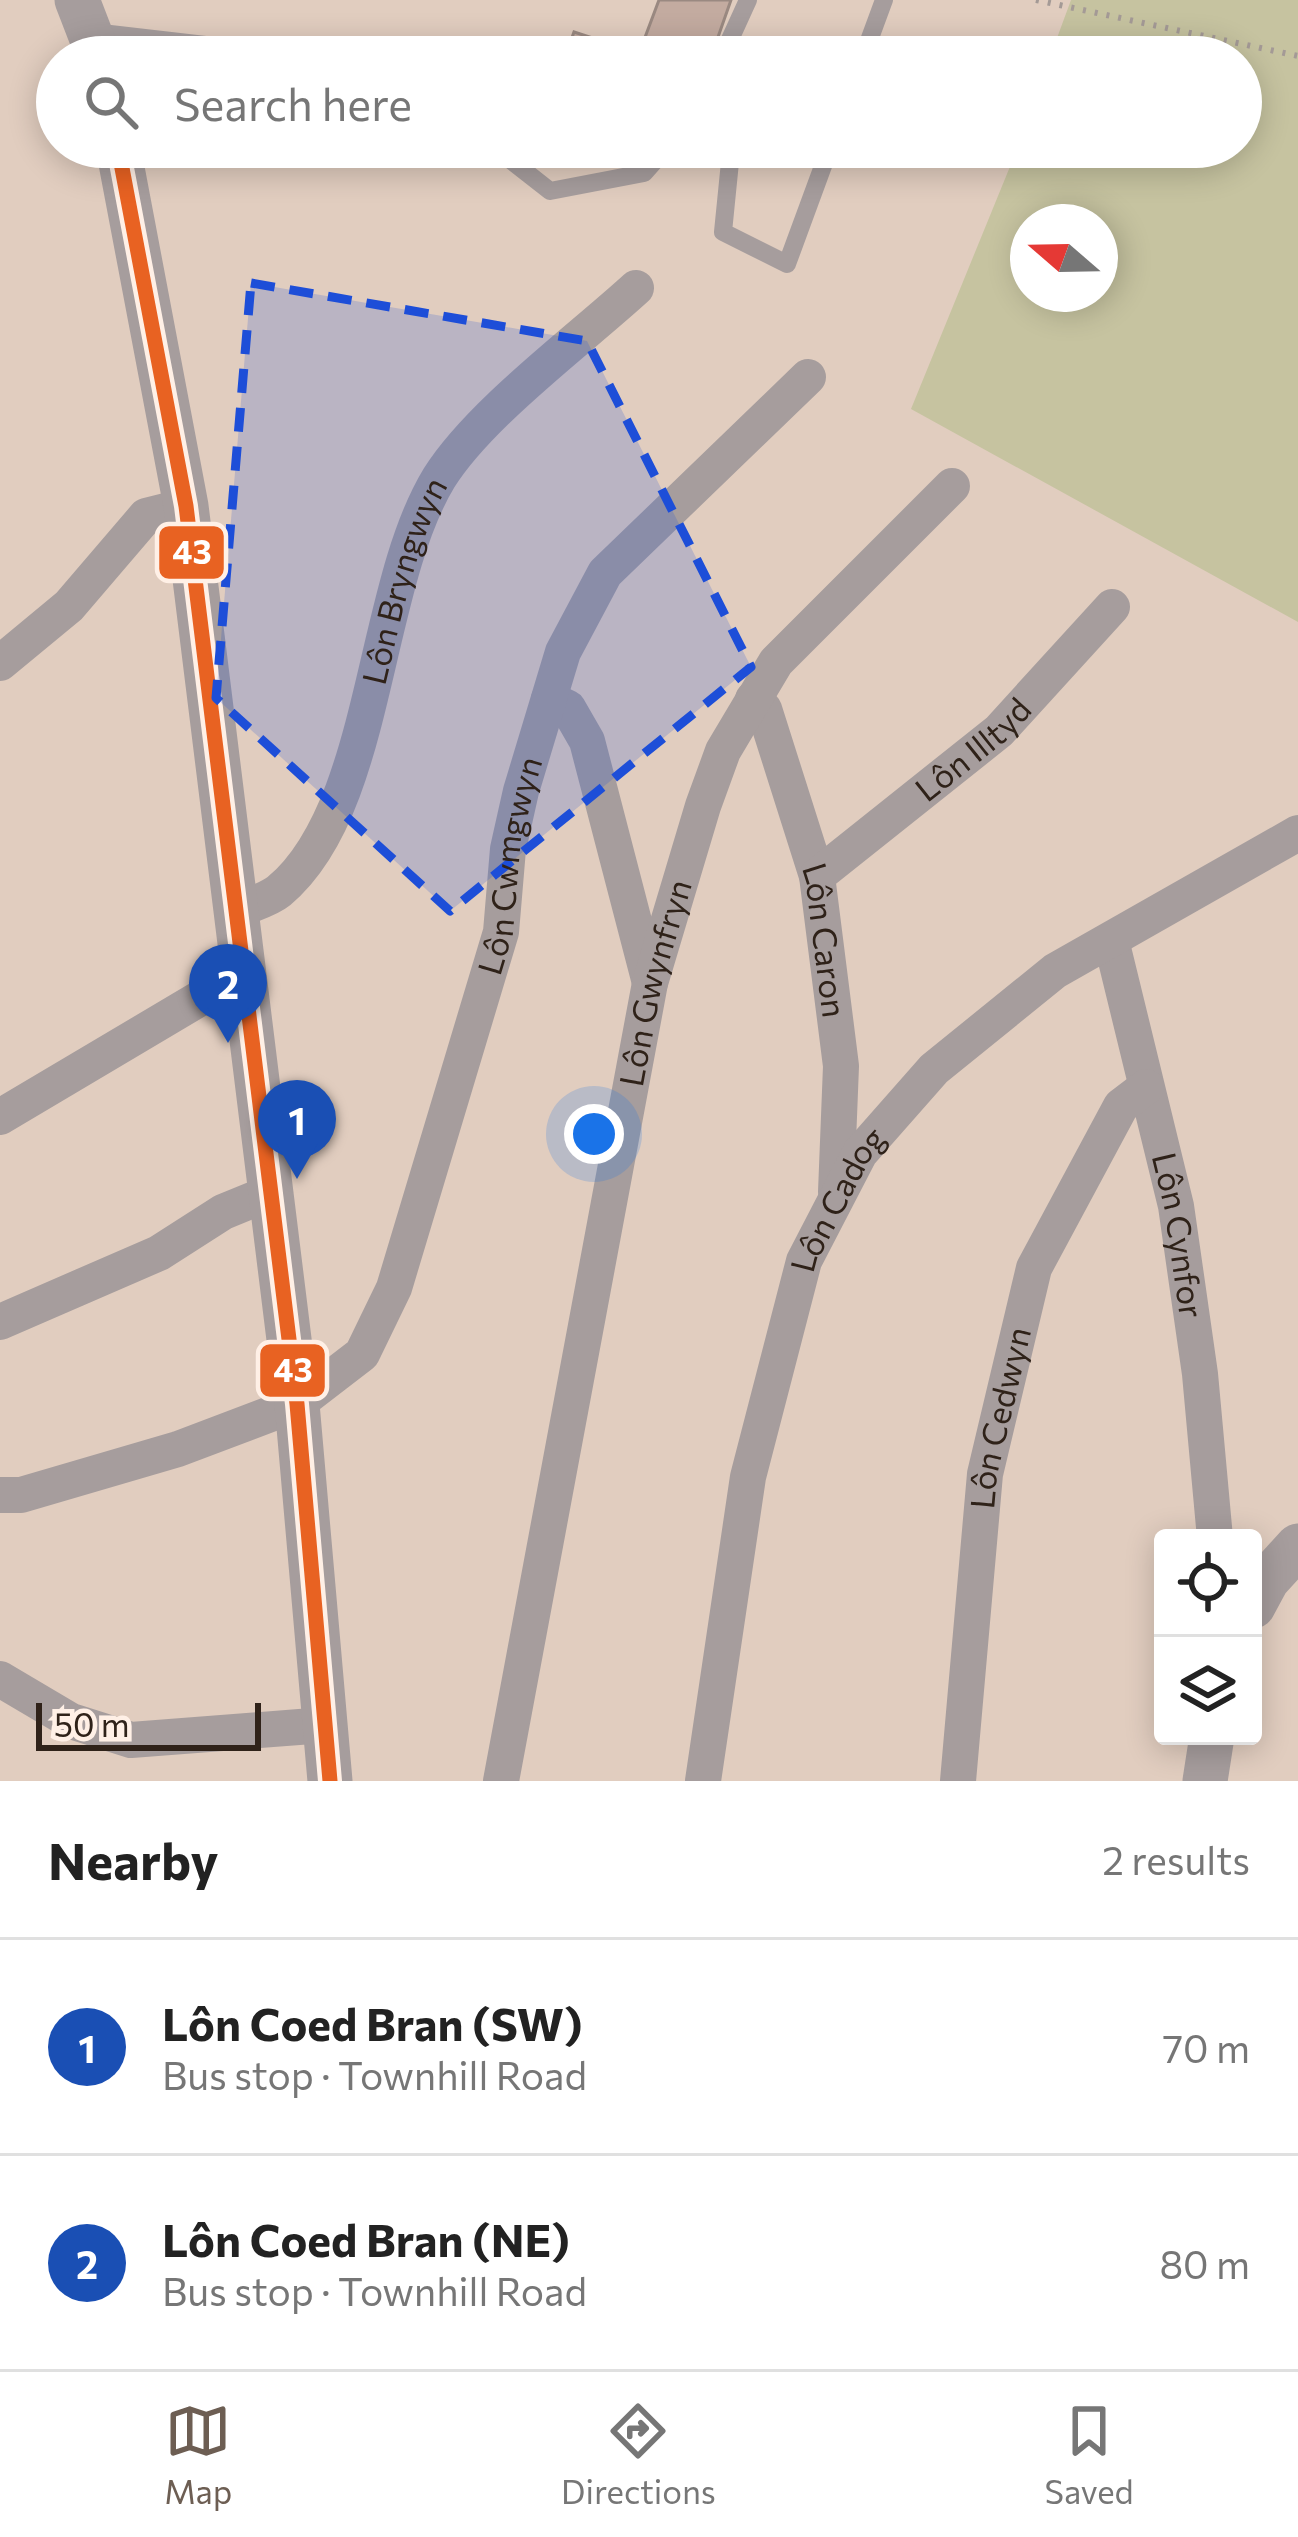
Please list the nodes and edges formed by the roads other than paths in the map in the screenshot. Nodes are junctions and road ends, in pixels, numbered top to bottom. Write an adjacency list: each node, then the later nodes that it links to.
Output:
1 (748, 0): 5 (lane)
2 (884, 0): 6 (lane)
3 (88, 29): 4 (lane)
4 (144, 36)
5 (732, 36)
6 (871, 36)
7 (122, 168): 15 (street)
8 (521, 168): 9 (lane)
9 (648, 168)
10 (729, 168): 11 (lane)
11 (822, 168)
12 (636, 289): 22 (street, Lôn Bryngwyn)
13 (808, 377): 18 (street, Lôn Cwmgwyn)
14 (952, 486): 19 (street, Lôn Gwynfryn)
15 (186, 506): 17 (street); 22 (street)
16 (1112, 608): 21 (street, Lôn Illtyd)
17 (0, 663)
18 (549, 699): 25 (street); 31 (street, Lôn Cwmgwyn)
19 (754, 699): 21 (street, Lôn Caron); 25 (street, Lôn Gwynfryn)
20 (1298, 833): 23 (street, Lôn Cadog)
21 (817, 876): 29 (street, Lôn Caron)
22 (238, 910): 24 (street)
23 (1111, 940): 26 (street, Lôn Cynfor); 29 (street, Lôn Cadog)
24 (246, 971): 27 (street); 28 (street)
25 (650, 983): 40 (street, Lôn Gwynfryn)
26 (1145, 1087): 33 (street, Lôn Cynfor); 42 (street, Lôn Cedwyn)
27 (0, 1118)
28 (272, 1192): 30 (street); 31 (street)
29 (836, 1196): 41 (street, Lôn Cadog)
30 (0, 1322)
31 (297, 1404): 32 (street, Lôn Cwmgwyn); 37 (street)
32 (0, 1496)
33 (1214, 1529)
34 (1298, 1546): 35 (street)
35 (1262, 1589)
36 (0, 1678): 37 (street)
37 (325, 1726): 39 (street)
38 (1211, 1745): 43 (street)
39 (330, 1781)
40 (501, 1781)
41 (703, 1781)
42 (958, 1781)
43 (1205, 1781)

